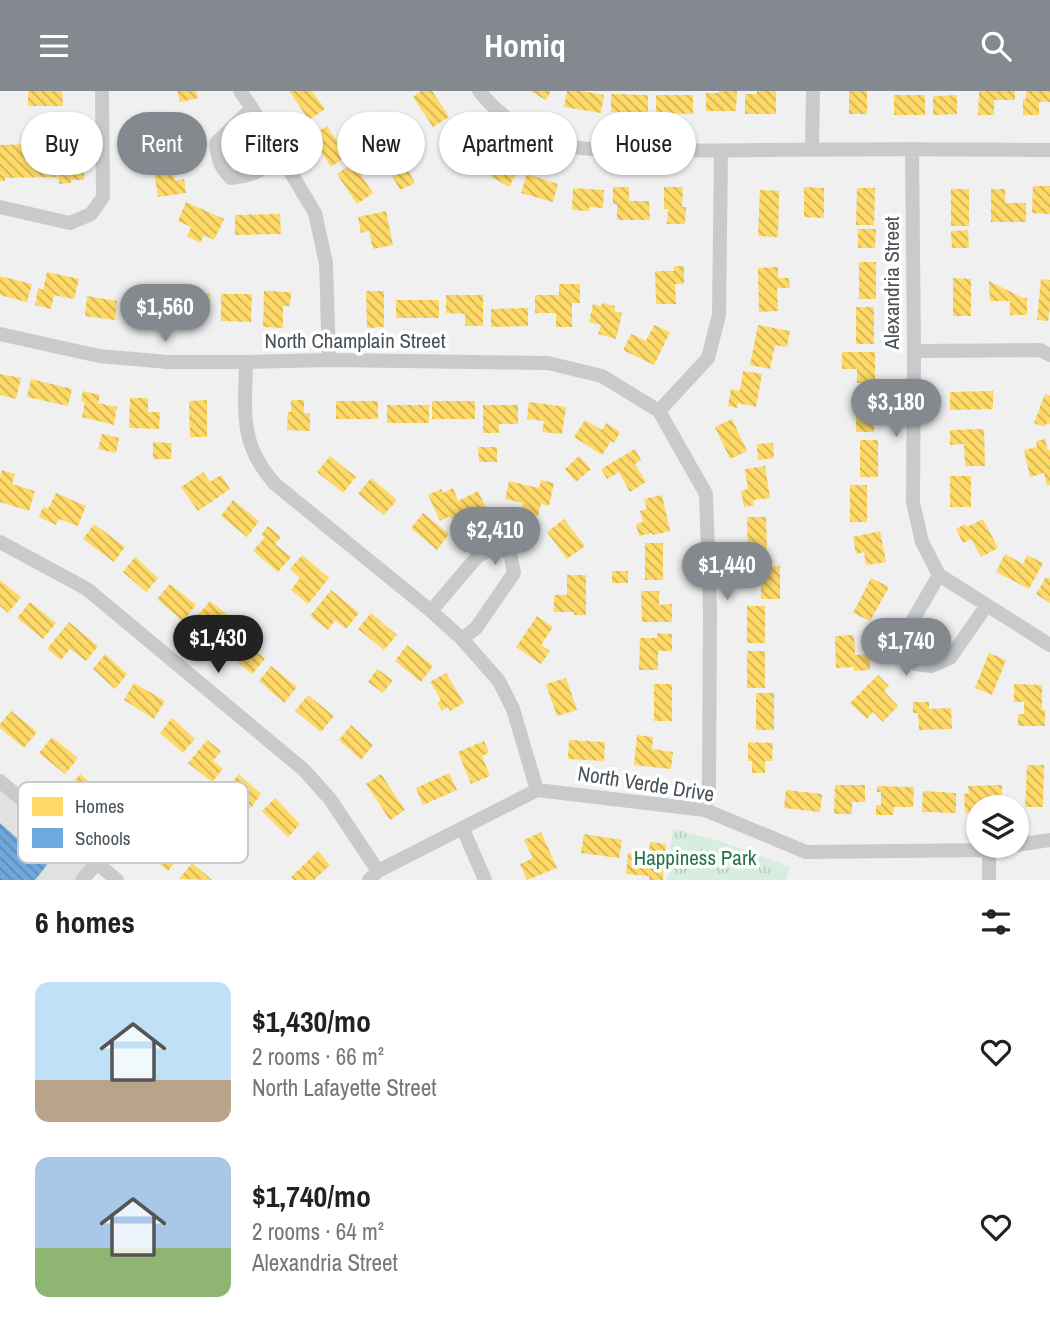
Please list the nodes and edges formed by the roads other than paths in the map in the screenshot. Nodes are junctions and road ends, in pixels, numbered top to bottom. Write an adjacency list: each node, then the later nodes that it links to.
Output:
1 (102, 91): 17 (street)
2 (240, 91): 5 (street)
3 (479, 91): 12 (street)
4 (813, 91): 9 (street)
5 (252, 108): 6 (street); 7 (street)
6 (248, 112)
7 (254, 112)
8 (221, 138): 13 (street)
9 (812, 149): 10 (street); 12 (street)
10 (912, 149): 11 (street); 19 (street, Alexandria Street)
11 (1050, 150)
12 (722, 151): 23 (street)
13 (221, 166)
14 (228, 175): 15 (street)
15 (253, 175)
16 (292, 175): 21 (street)
17 (0, 207)
18 (0, 334): 22 (street, North Champlain Street)
19 (914, 351): 20 (street); 25 (street, Alexandria Street)
20 (1050, 355)
21 (328, 360): 22 (street, North Champlain Street); 23 (street, North Champlain Street)
22 (246, 362): 27 (street)
23 (659, 411): 33 (street)
24 (0, 542): 40 (street)
25 (939, 575): 26 (street); 26 (street)
26 (987, 605): 29 (street)
27 (431, 611): 28 (street); 28 (street)
28 (462, 639): 31 (street)
29 (1050, 645)
30 (0, 781): 32 (street)
31 (537, 790): 33 (street, North Verde Drive); 34 (street)
32 (18, 796)
33 (705, 810): 37 (street, North Verde Drive)
34 (463, 829): 40 (street); 43 (street)
35 (1050, 840): 36 (street, North Verde Drive)
36 (1029, 843)
37 (966, 850)
38 (989, 858): 44 (street)
39 (97, 863): 41 (street); 42 (street)
40 (374, 876)
41 (82, 880)
42 (117, 880)
43 (485, 880)
44 (989, 880)

